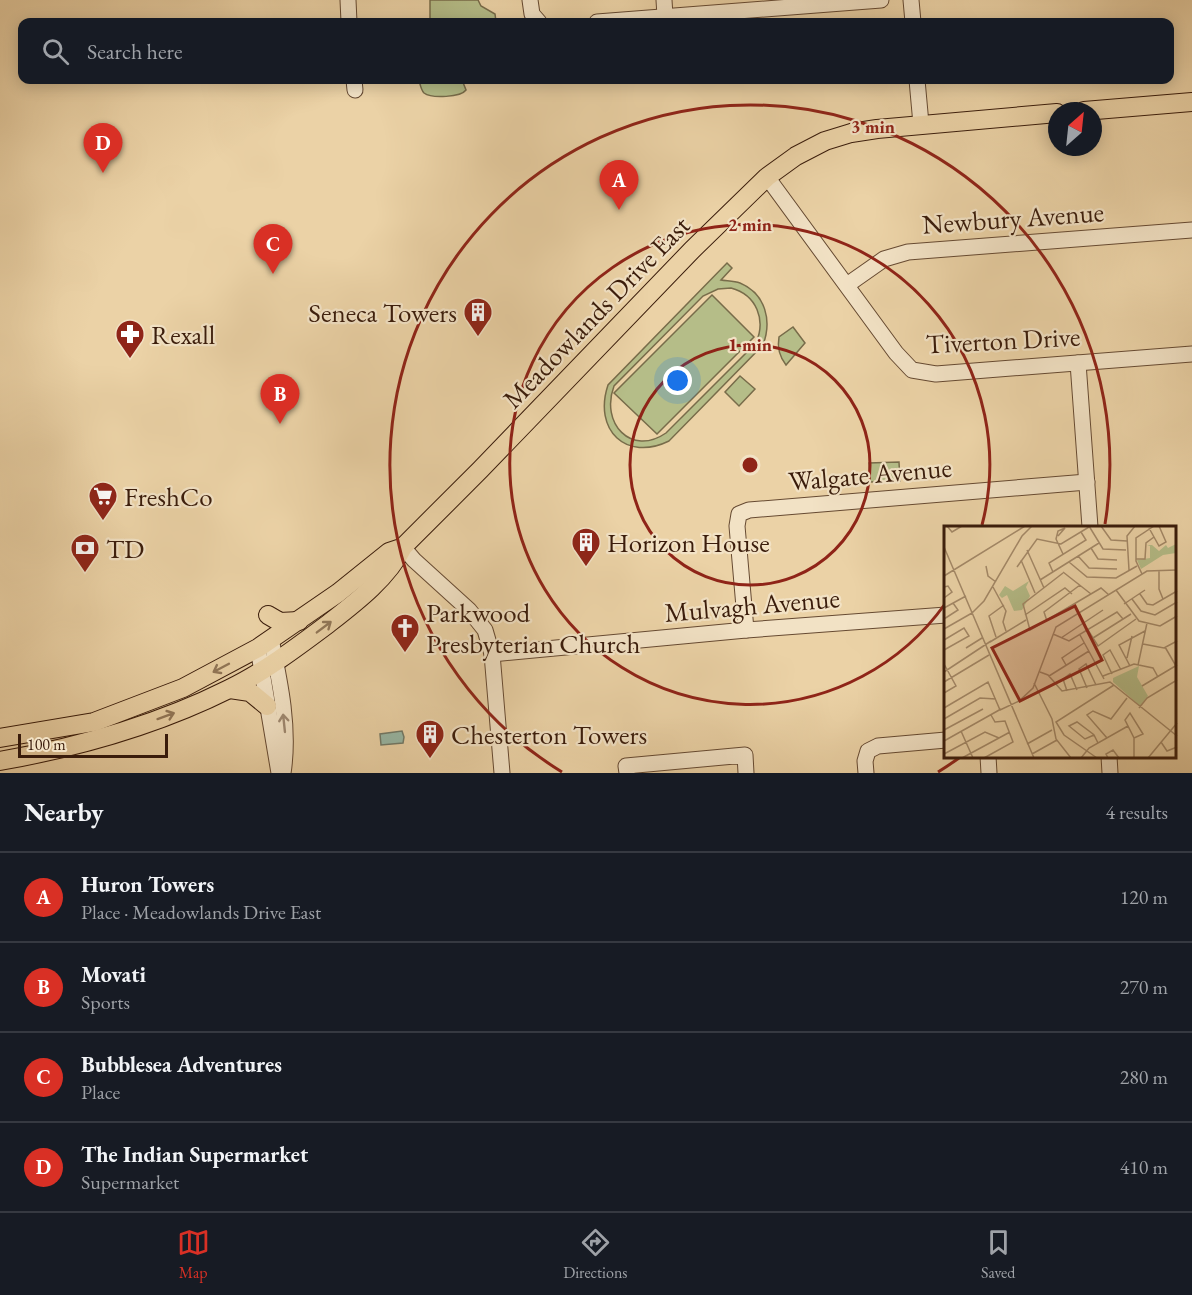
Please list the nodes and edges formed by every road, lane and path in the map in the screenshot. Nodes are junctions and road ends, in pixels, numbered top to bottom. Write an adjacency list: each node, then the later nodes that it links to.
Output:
1 (348, 0): 8 (street)
2 (530, 0): 9 (street)
3 (664, 0): 7 (street)
4 (880, 0): 6 (street)
5 (911, 0): 11 (street)
6 (782, 3): 7 (street)
7 (664, 16): 10 (street)
8 (349, 18)
9 (535, 18)
10 (642, 18)
11 (913, 18)
12 (917, 84): 16 (street)
13 (1192, 102): 14 (main road)
14 (1102, 110)
15 (1048, 114): 16 (main road, Meadowlands Drive East)
16 (921, 124): 17 (main road, Meadowlands Drive East)
17 (767, 177): 19 (street, Tiverton Drive); 24 (main road, Meadowlands Drive East)
18 (1192, 230): 19 (street, Newbury Avenue)
19 (847, 285): 21 (street, Tiverton Drive)
20 (1192, 354): 21 (street, Tiverton Drive)
21 (1078, 363): 22 (street)
22 (1087, 482): 23 (street); 28 (street, Walgate Avenue)
23 (1090, 526)
24 (403, 547): 27 (main road, Meadowlands Drive East); 30 (street); 31 (main road, Meadowlands Drive East, one-way to 24)
25 (268, 615): 27 (main road)
26 (944, 615): 28 (street, Mulvagh Avenue)
27 (299, 621): 29 (main road, Meadowlands Drive East)
28 (747, 630): 30 (street, Mulvagh Avenue)
29 (265, 643): 31 (street); 34 (main road, Meadowlands Drive East, one-way to 34)
30 (492, 654): 40 (street)
31 (269, 666): 32 (main road, Meadowlands Drive East); 33 (street); 39 (street, one-way to 31)
32 (230, 689): 33 (main road); 38 (main road, Meadowlands Drive East, one-way to 32)
33 (267, 706): 39 (street)
34 (0, 738)
35 (944, 740): 43 (street)
36 (988, 758): 44 (street)
37 (1109, 758): 45 (street)
38 (0, 760)
39 (281, 773)
40 (502, 773)
41 (627, 773): 42 (street)
42 (746, 773)
43 (866, 773)
44 (989, 773)
45 (1110, 773)

